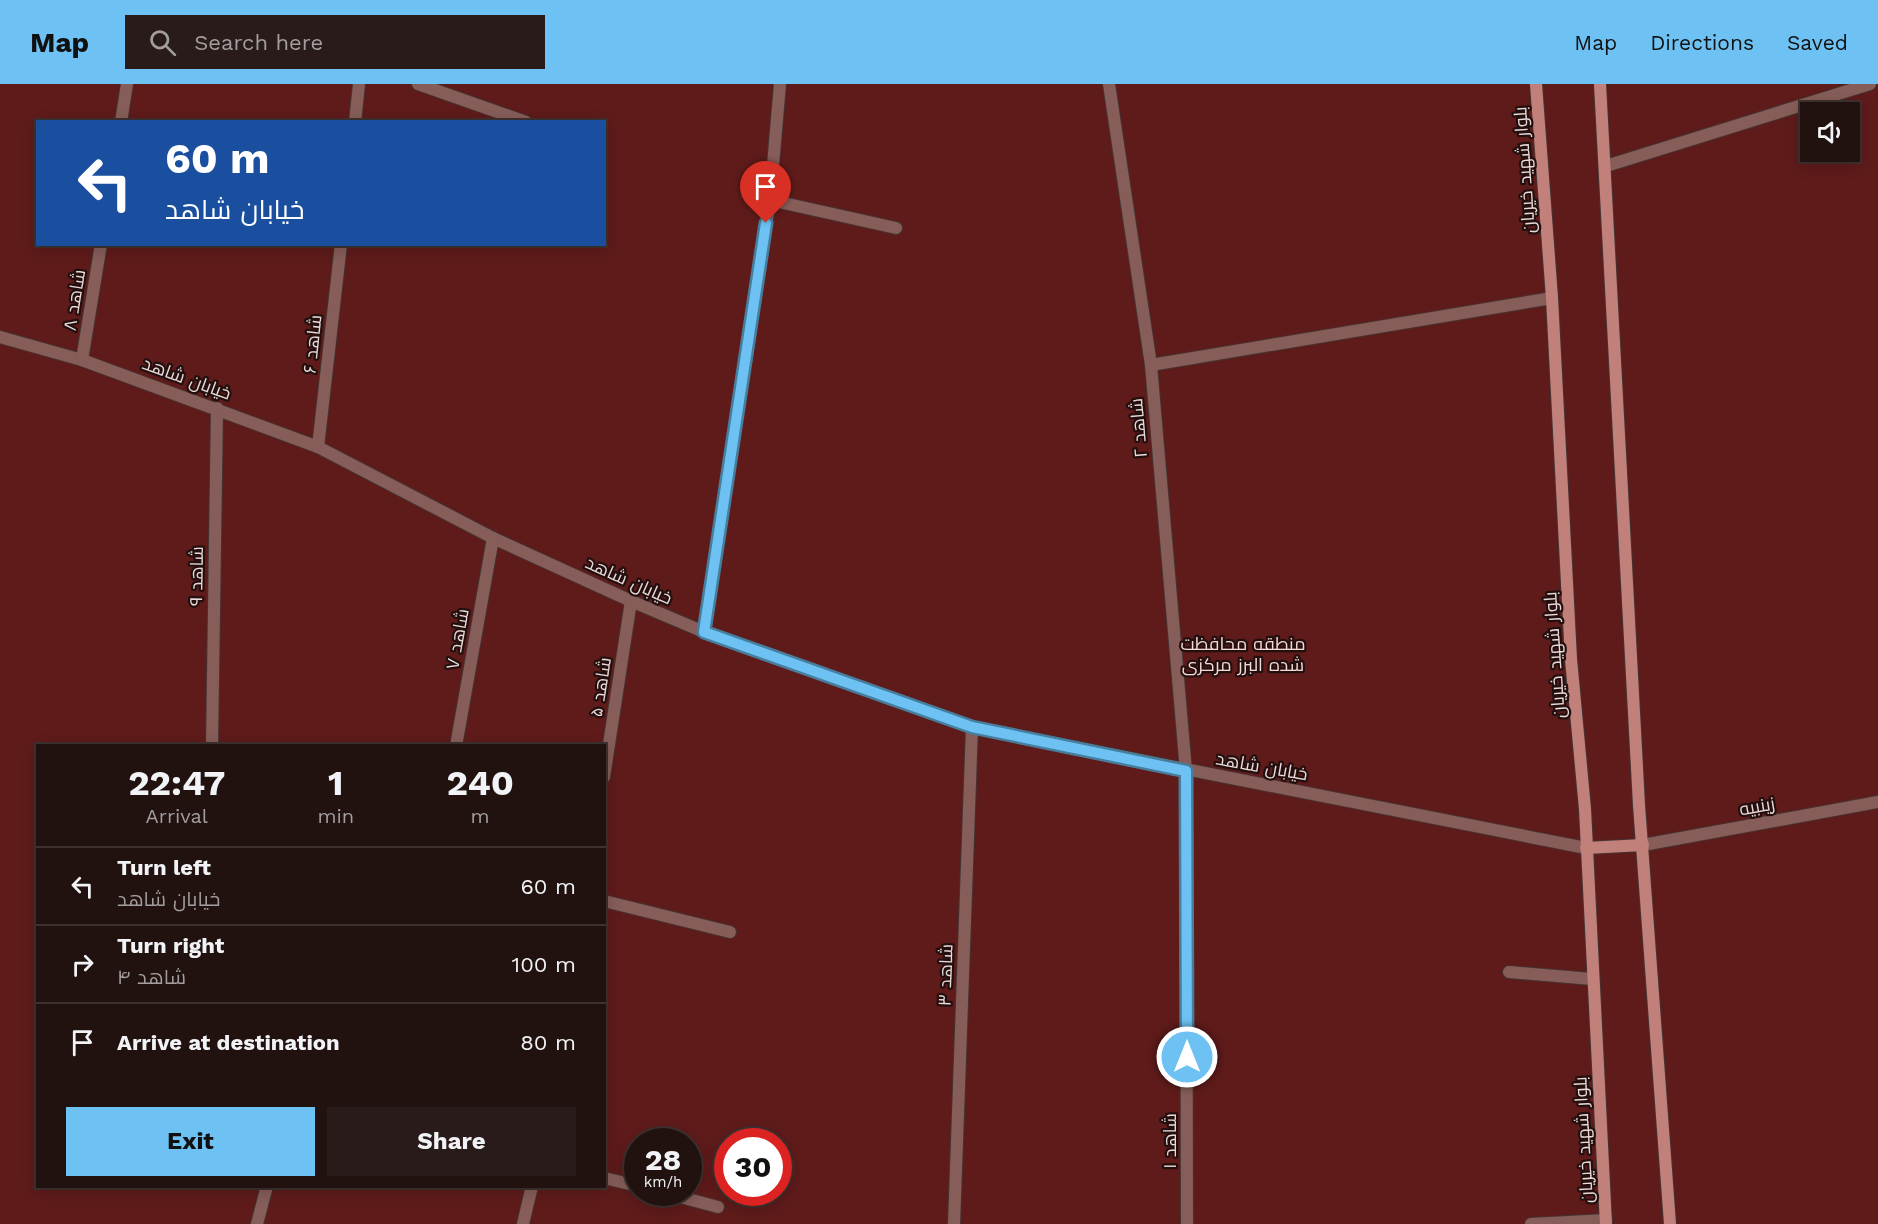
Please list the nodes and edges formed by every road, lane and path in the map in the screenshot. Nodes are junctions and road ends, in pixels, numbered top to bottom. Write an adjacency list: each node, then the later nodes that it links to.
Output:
1 (127, 84): 9 (street)
2 (359, 84): 10 (street)
3 (418, 84): 11 (street)
4 (780, 84): 13 (street)
5 (1109, 84): 20 (street, شاهد ۲)
6 (1536, 84): 17 (main road, بلوار شهید خیریان)
7 (1600, 84): 12 (main road)
8 (1870, 84): 12 (street)
9 (121, 120)
10 (355, 120)
11 (520, 120)
12 (1606, 166): 32 (main road)
13 (770, 201): 14 (street); 25 (street)
14 (896, 228)
15 (101, 246): 19 (street, شاهد ۸)
16 (341, 246): 22 (street, شاهد ۶)
17 (1552, 298): 20 (street); 33 (main road, بلوار شهید خیریان)
18 (0, 337): 19 (street, خیابان شاهد)
19 (82, 360): 21 (street, خیابان شاهد)
20 (1151, 364): 30 (street, شاهد ۲)
21 (217, 408): 22 (street, خیابان شاهد); 27 (street, شاهد ۹)
22 (318, 447): 23 (street, خیابان شاهد)
23 (493, 538): 24 (street, خیابان شاهد); 28 (street, شاهد ۷)
24 (631, 601): 25 (street, خیابان شاهد); 29 (street, شاهد ۵)
25 (704, 632): 26 (street, خیابان شاهد)
26 (972, 727): 30 (street, خیابان شاهد); 47 (street, شاهد ۳)
27 (212, 744)
28 (456, 744)
29 (606, 764)
30 (1186, 771): 33 (street, خیابان شاهد); 48 (street, شاهد ۱)
31 (1878, 802): 32 (street, زینبیه)
32 (1643, 845): 33 (main road); 50 (main road)
33 (1586, 848): 37 (main road, بلوار شهید خیریان)
34 (606, 901): 35 (street)
35 (730, 932)
36 (1509, 972): 37 (street)
37 (1592, 979): 44 (main road, بلوار شهید خیریان)
38 (606, 1178): 39 (street)
39 (624, 1183)
40 (266, 1188): 45 (street)
41 (532, 1188): 46 (street)
42 (702, 1203): 43 (street)
43 (718, 1207)
44 (1606, 1222): 49 (street)
45 (257, 1224)
46 (523, 1224)
47 (954, 1224)
48 (1187, 1224)
49 (1531, 1224)
50 (1670, 1224)

